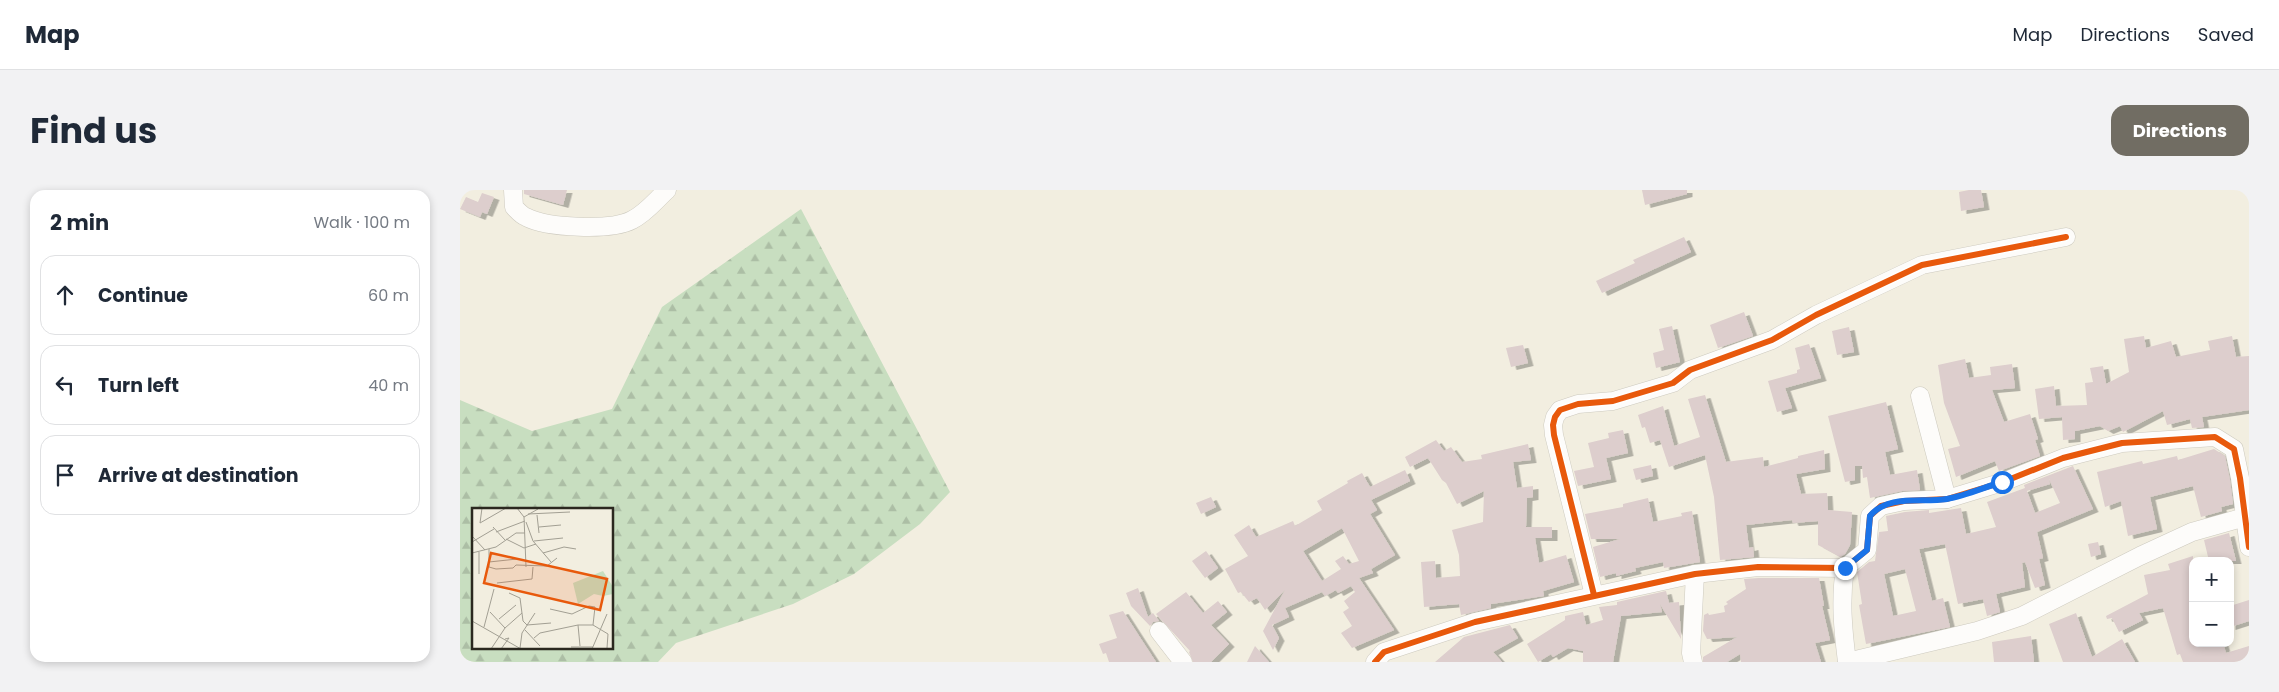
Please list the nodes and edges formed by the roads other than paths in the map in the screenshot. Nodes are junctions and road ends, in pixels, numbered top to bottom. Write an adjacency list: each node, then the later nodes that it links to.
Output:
1 (513, 190): 2 (street)
2 (667, 190)
3 (2066, 237): 10 (street)
4 (1920, 396): 5 (street)
5 (1947, 499): 6 (street); 8 (street)
6 (2244, 517): 7 (street); 15 (street)
7 (2249, 547)
8 (1845, 568): 9 (street); 15 (street)
9 (1695, 574): 10 (street); 14 (street)
10 (1594, 595): 13 (street)
11 (1159, 631): 12 (street)
12 (1183, 662)
13 (1375, 662)
14 (1693, 662)
15 (1847, 662)

